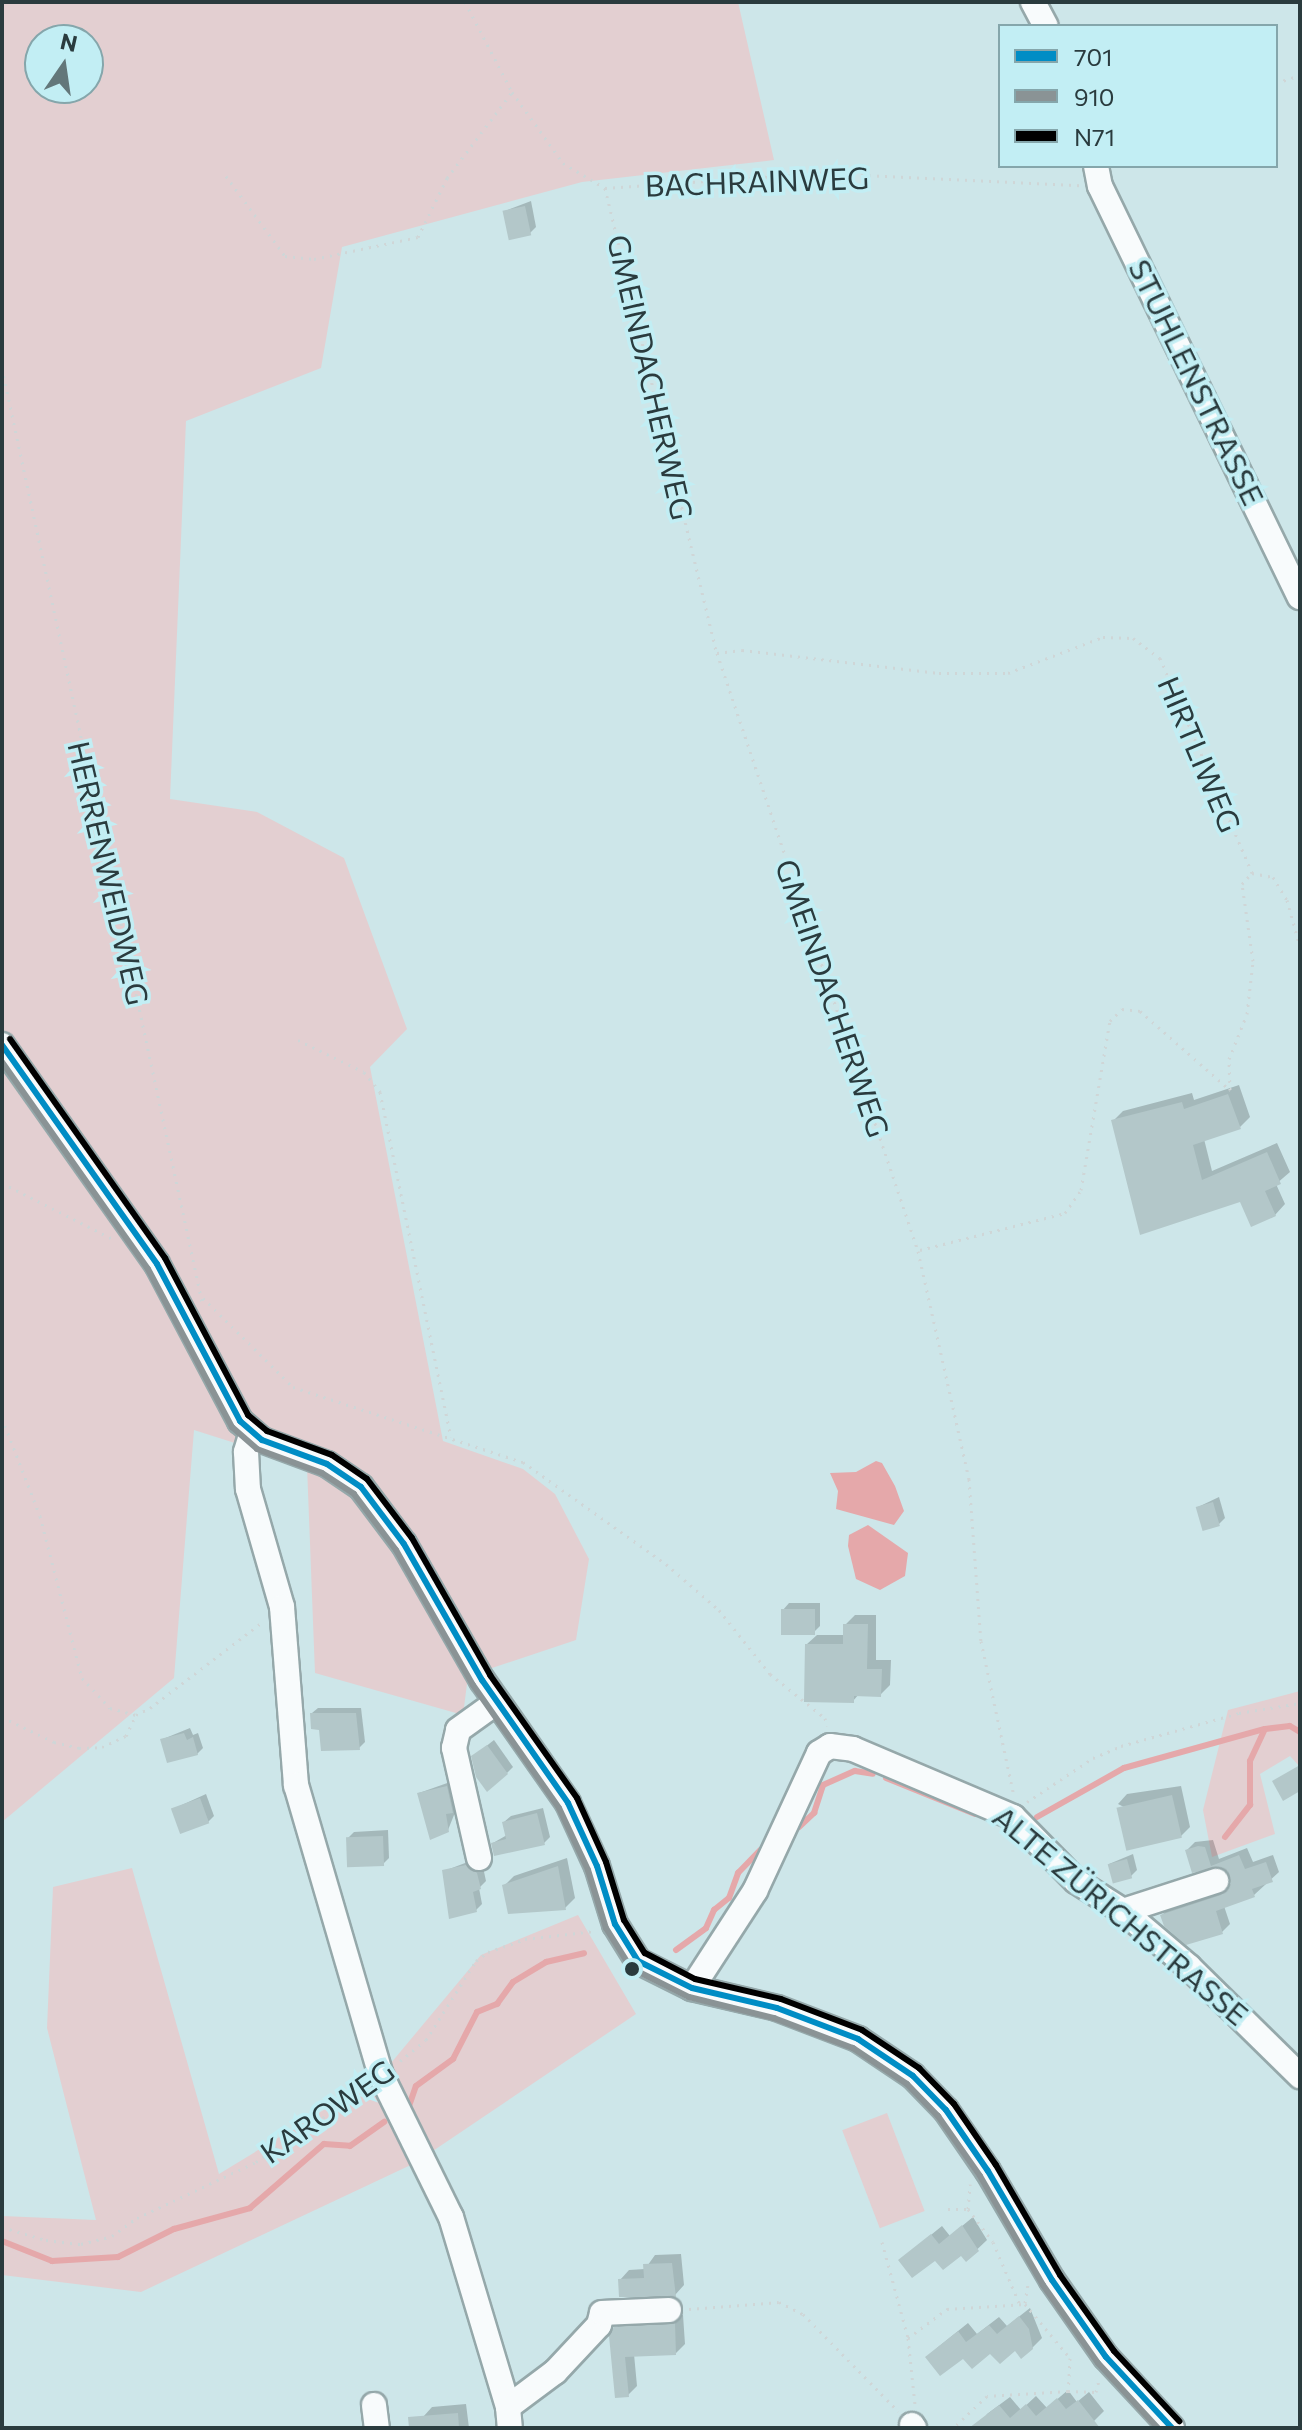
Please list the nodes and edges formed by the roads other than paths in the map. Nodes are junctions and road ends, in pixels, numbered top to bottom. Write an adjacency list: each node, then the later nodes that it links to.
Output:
1 (1033, 2): 2 (street)
2 (1045, 24)
3 (1098, 176): 4 (street, STUHLENSTRASSE)
4 (1300, 597)
5 (2, 1045): 6 (street)
6 (252, 1432): 7 (street); 14 (street)
7 (497, 1702): 8 (street); 11 (street)
8 (479, 1858)
9 (1216, 1881): 10 (street)
10 (1123, 1911): 11 (street, ALTE ZÜRICHSTRASSE); 12 (street, ALTE ZÜRICHSTRASSE)
11 (692, 1988): 15 (street)
12 (1300, 2076)
13 (669, 2310): 14 (street)
14 (509, 2418)
15 (1172, 2428)

